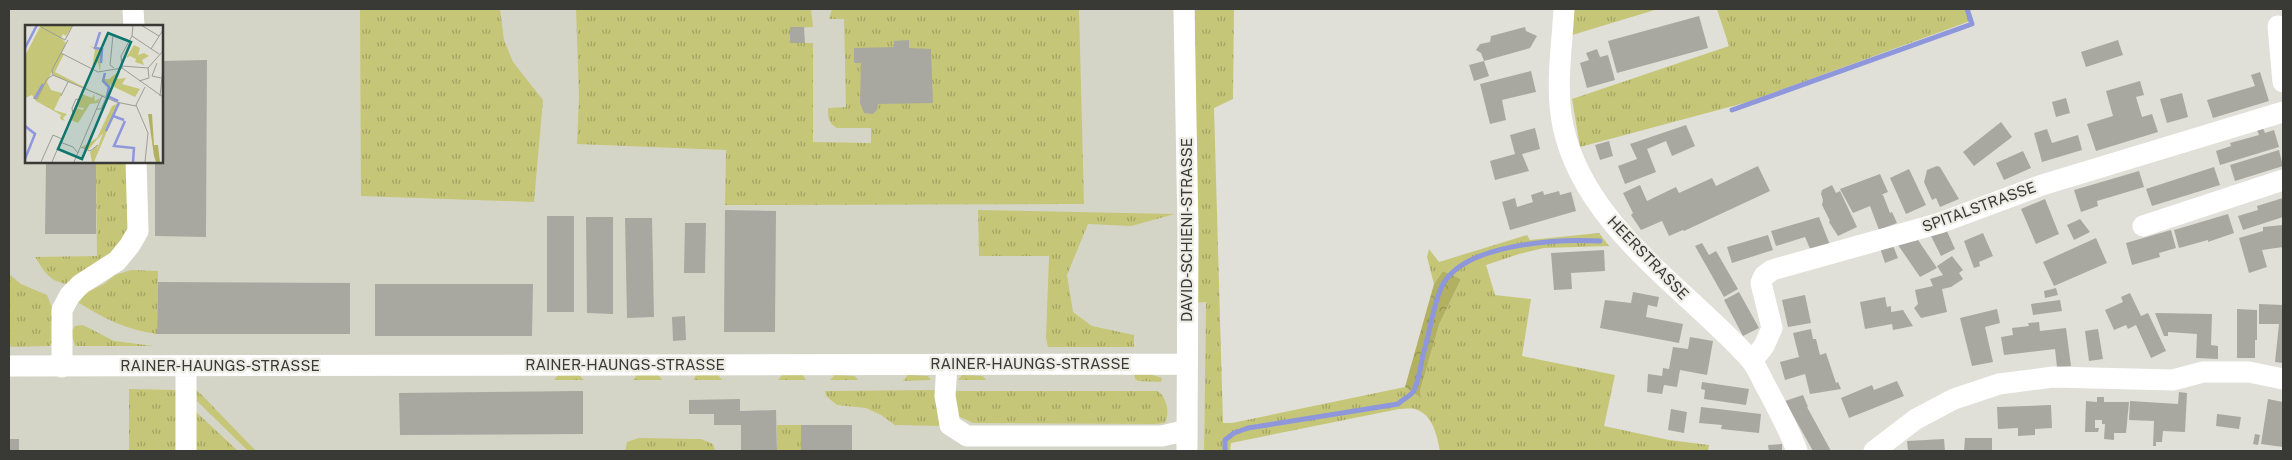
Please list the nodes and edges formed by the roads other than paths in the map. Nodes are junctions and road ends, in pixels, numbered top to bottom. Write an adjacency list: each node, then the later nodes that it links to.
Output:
1 (133, 9): 4 (street)
2 (1184, 9): 13 (street, DAVID-SCHIENI-STRASSE)
3 (1564, 9): 11 (street, HEERSTRASSE)
4 (134, 25)
5 (2278, 26): 6 (street)
6 (2283, 82)
7 (2283, 112): 11 (street, SPITALSTRASSE)
8 (136, 162): 16 (street)
9 (2283, 180): 10 (street)
10 (2143, 226)
11 (1752, 361): 21 (street, HEERSTRASSE)
12 (947, 364): 13 (street, RAINER-HAUNGS-STRASSE); 15 (street, RAINER-HAUNGS-STRASSE); 18 (street)
13 (1187, 364): 18 (street, DAVID-SCHIENI-STRASSE)
14 (9, 366): 16 (street, RAINER-HAUNGS-STRASSE)
15 (186, 366): 16 (street, RAINER-HAUNGS-STRASSE); 19 (street)
16 (62, 367)
17 (2283, 379): 22 (street)
18 (1187, 430): 20 (street, DAVID-SCHIENI-STRASSE)
19 (186, 451)
20 (1187, 451)
21 (1797, 451)
22 (1874, 451)

